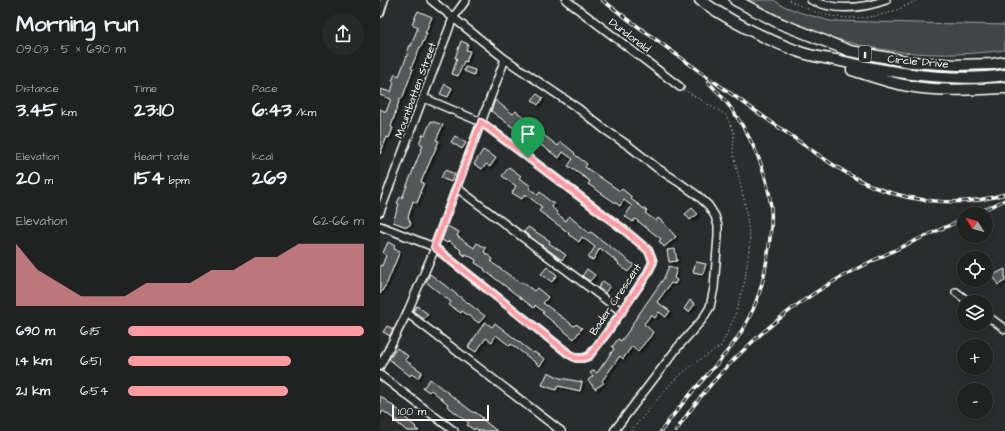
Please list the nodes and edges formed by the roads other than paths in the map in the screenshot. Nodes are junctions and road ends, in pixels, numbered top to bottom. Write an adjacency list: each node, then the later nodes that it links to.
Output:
1 (384, 0): 9 (street)
2 (430, 0): 10 (street)
3 (466, 0): 10 (street, Mountbatten Street)
4 (566, 0): 15 (street, Dundonald)
5 (700, 0): 11 (highway, Circle Drive / 11)
6 (735, 0): 13 (highway, Circle Drive / 11)
7 (810, 0): 8 (street)
8 (886, 0)
9 (380, 13)
10 (453, 18): 12 (street); 17 (street, Mountbatten Street)
11 (799, 52): 14 (highway, Circle Drive / 11); 16 (highway)
12 (505, 59): 18 (street); 33 (street)
13 (1005, 62)
14 (1005, 75)
15 (680, 87)
16 (1005, 88)
17 (424, 98): 18 (street, Bader Crescent); 20 (street, Mountbatten Street)
18 (481, 122): 19 (street); 25 (street, Bader Crescent)
19 (457, 188): 22 (street); 25 (street)
20 (380, 212)
21 (380, 226): 22 (street, Bader Crescent)
22 (435, 248): 25 (street, Bader Crescent); 26 (street)
23 (956, 292): 24 (street)
24 (960, 295)
25 (622, 312)
26 (407, 313): 29 (street); 32 (street)
27 (993, 320): 28 (street)
28 (1005, 329)
29 (380, 366)
30 (380, 375): 31 (street)
31 (454, 431)
32 (561, 431)
33 (614, 431)

